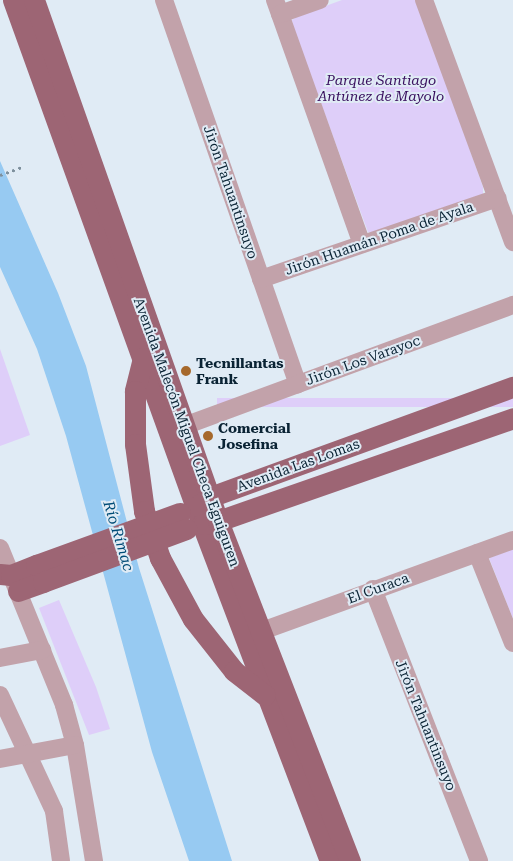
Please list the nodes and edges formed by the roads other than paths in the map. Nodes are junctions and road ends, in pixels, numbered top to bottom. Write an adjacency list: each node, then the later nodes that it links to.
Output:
1 (13, 0): 12 (main road, Avenida Malecón Miguel Checa Eguiguren)
2 (34, 0): 16 (main road, Avenida Malecón Miguel Checa Eguiguren)
3 (164, 0): 10 (street, Jirón Tahuantinsuyo)
4 (320, 0): 6 (street)
5 (424, 0): 7 (street)
6 (277, 7): 9 (street)
7 (497, 198): 8 (street); 9 (street, Jirón Huamán Poma de Ayala)
8 (513, 242)
9 (362, 244): 10 (street, Jirón Huamán Poma de Ayala)
10 (261, 279): 13 (street, Jirón Tahuantinsuyo)
11 (513, 305): 13 (street, Jirón Los Varayoc)
12 (143, 357): 17 (main road, Avenida Malecón Miguel Checa Eguiguren); 27 (main road)
13 (298, 384): 16 (street, Jirón Los Varayoc)
14 (513, 387): 17 (main road, Avenida Las Lomas)
15 (513, 418): 17 (main road, Avenida Las Lomas)
16 (184, 426): 17 (main road, Avenida Malecón Miguel Checa Eguiguren)
17 (199, 515): 21 (main road, Avenida Las Lomas, bridge); 23 (main road, Avenida Malecón Miguel Checa Eguiguren)
18 (513, 540): 20 (street, El Curaca)
19 (0, 548): 21 (street)
20 (477, 553): 22 (street, El Curaca); 24 (street)
21 (10, 580): 25 (street)
22 (373, 590): 23 (street, El Curaca); 36 (street, Jirón Tahuantinsuyo)
23 (252, 634): 27 (main road, Avenida Malecón Miguel Checa Eguiguren); 35 (main road, Avenida Malecón Miguel Checa Eguiguren)
24 (513, 643)
25 (42, 650): 26 (street); 29 (street)
26 (0, 658)
27 (265, 695): 34 (main road, Avenida Malecón Miguel Checa Eguiguren)
28 (0, 696): 30 (street)
29 (75, 745): 30 (street); 33 (street)
30 (26, 754): 31 (street); 32 (street)
31 (0, 759)
32 (61, 861)
33 (94, 861)
34 (330, 861)
35 (350, 861)
36 (480, 861)

